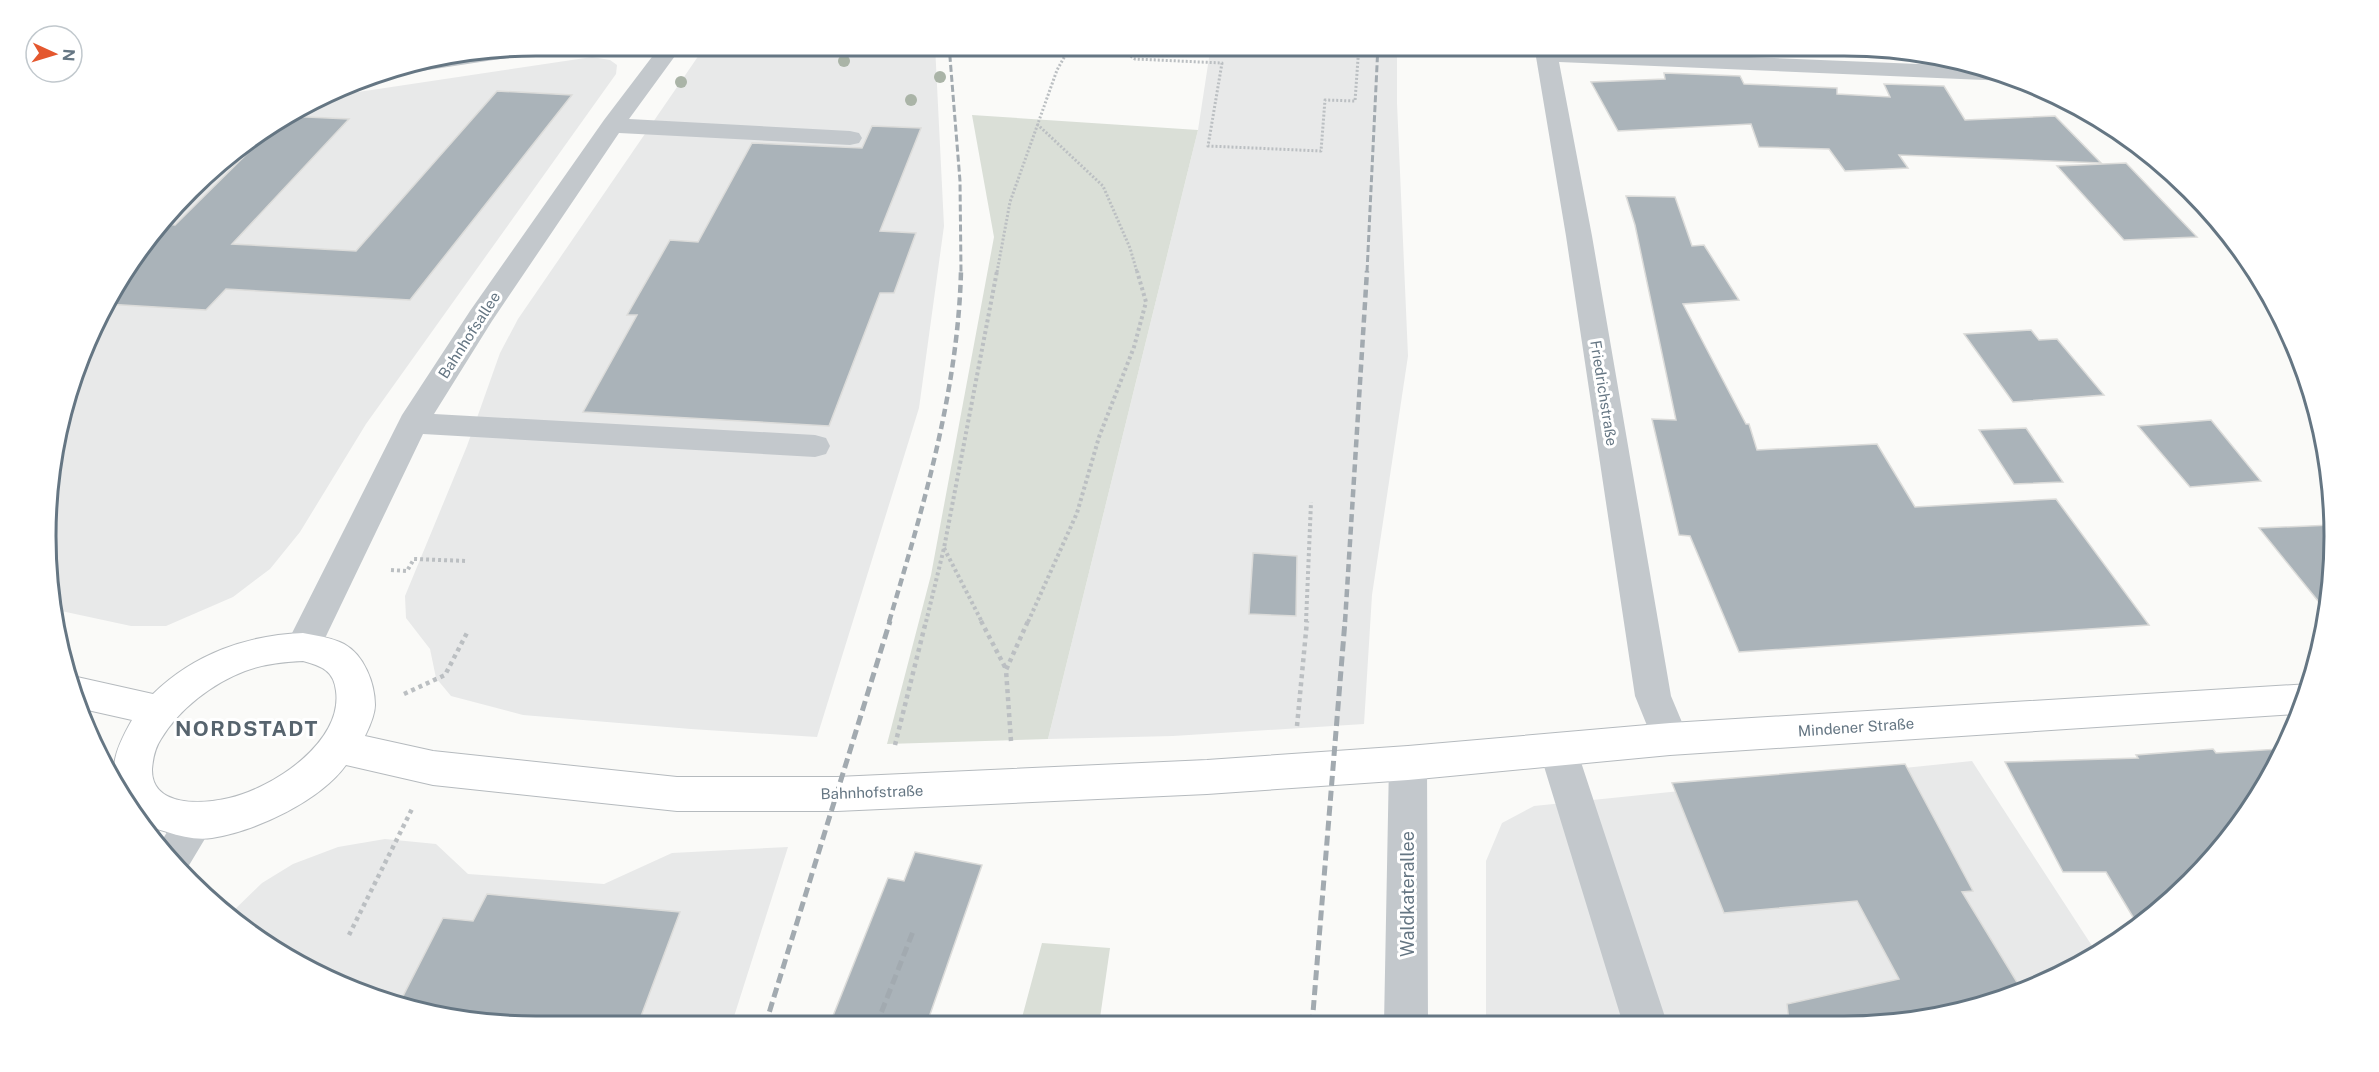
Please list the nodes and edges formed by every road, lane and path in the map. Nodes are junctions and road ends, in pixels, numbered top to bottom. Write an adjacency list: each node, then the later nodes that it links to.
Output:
1 (664, 56): 9 (street, Bahnhofsallee)
2 (1065, 56): 8 (path)
3 (1130, 56): 4 (path)
4 (1358, 56)
5 (1547, 56): 24 (street, Friedrichstraße)
6 (1662, 56): 7 (street)
7 (1966, 72)
8 (1037, 124): 14 (path); 19 (path)
9 (612, 125): 10 (street); 11 (street, Bahnhofsallee)
10 (850, 138)
11 (413, 423): 12 (street); 18 (street, Bahnhofsallee)
12 (815, 446)
13 (1311, 502): 29 (path)
14 (944, 548): 19 (path); 31 (path)
15 (414, 559): 16 (path)
16 (467, 561)
17 (468, 632): 20 (path)
18 (303, 647): 23 (main road); 25 (main road)
19 (1006, 669): 30 (path)
20 (445, 675)
21 (82, 693): 23 (main road)
22 (2295, 699): 24 (main road, Mindener Straße)
23 (160, 711): 32 (main road)
24 (1670, 740): 26 (main road, Mindener Straße)
25 (339, 747): 28 (main road, Bahnhofstraße); 32 (main road)
26 (1558, 750): 27 (main road, Mindener Straße); 36 (street)
27 (1408, 763): 29 (main road, Bahnhofstraße); 35 (street, Waldkaterallee)
28 (433, 768): 31 (main road, Bahnhofstraße); 34 (path)
29 (1292, 771): 30 (main road, Bahnhofstraße)
30 (1014, 786): 31 (main road, Bahnhofstraße)
31 (884, 793)
32 (195, 822): 33 (street)
33 (176, 854)
34 (349, 935)
35 (1406, 1016)
36 (1643, 1016)

